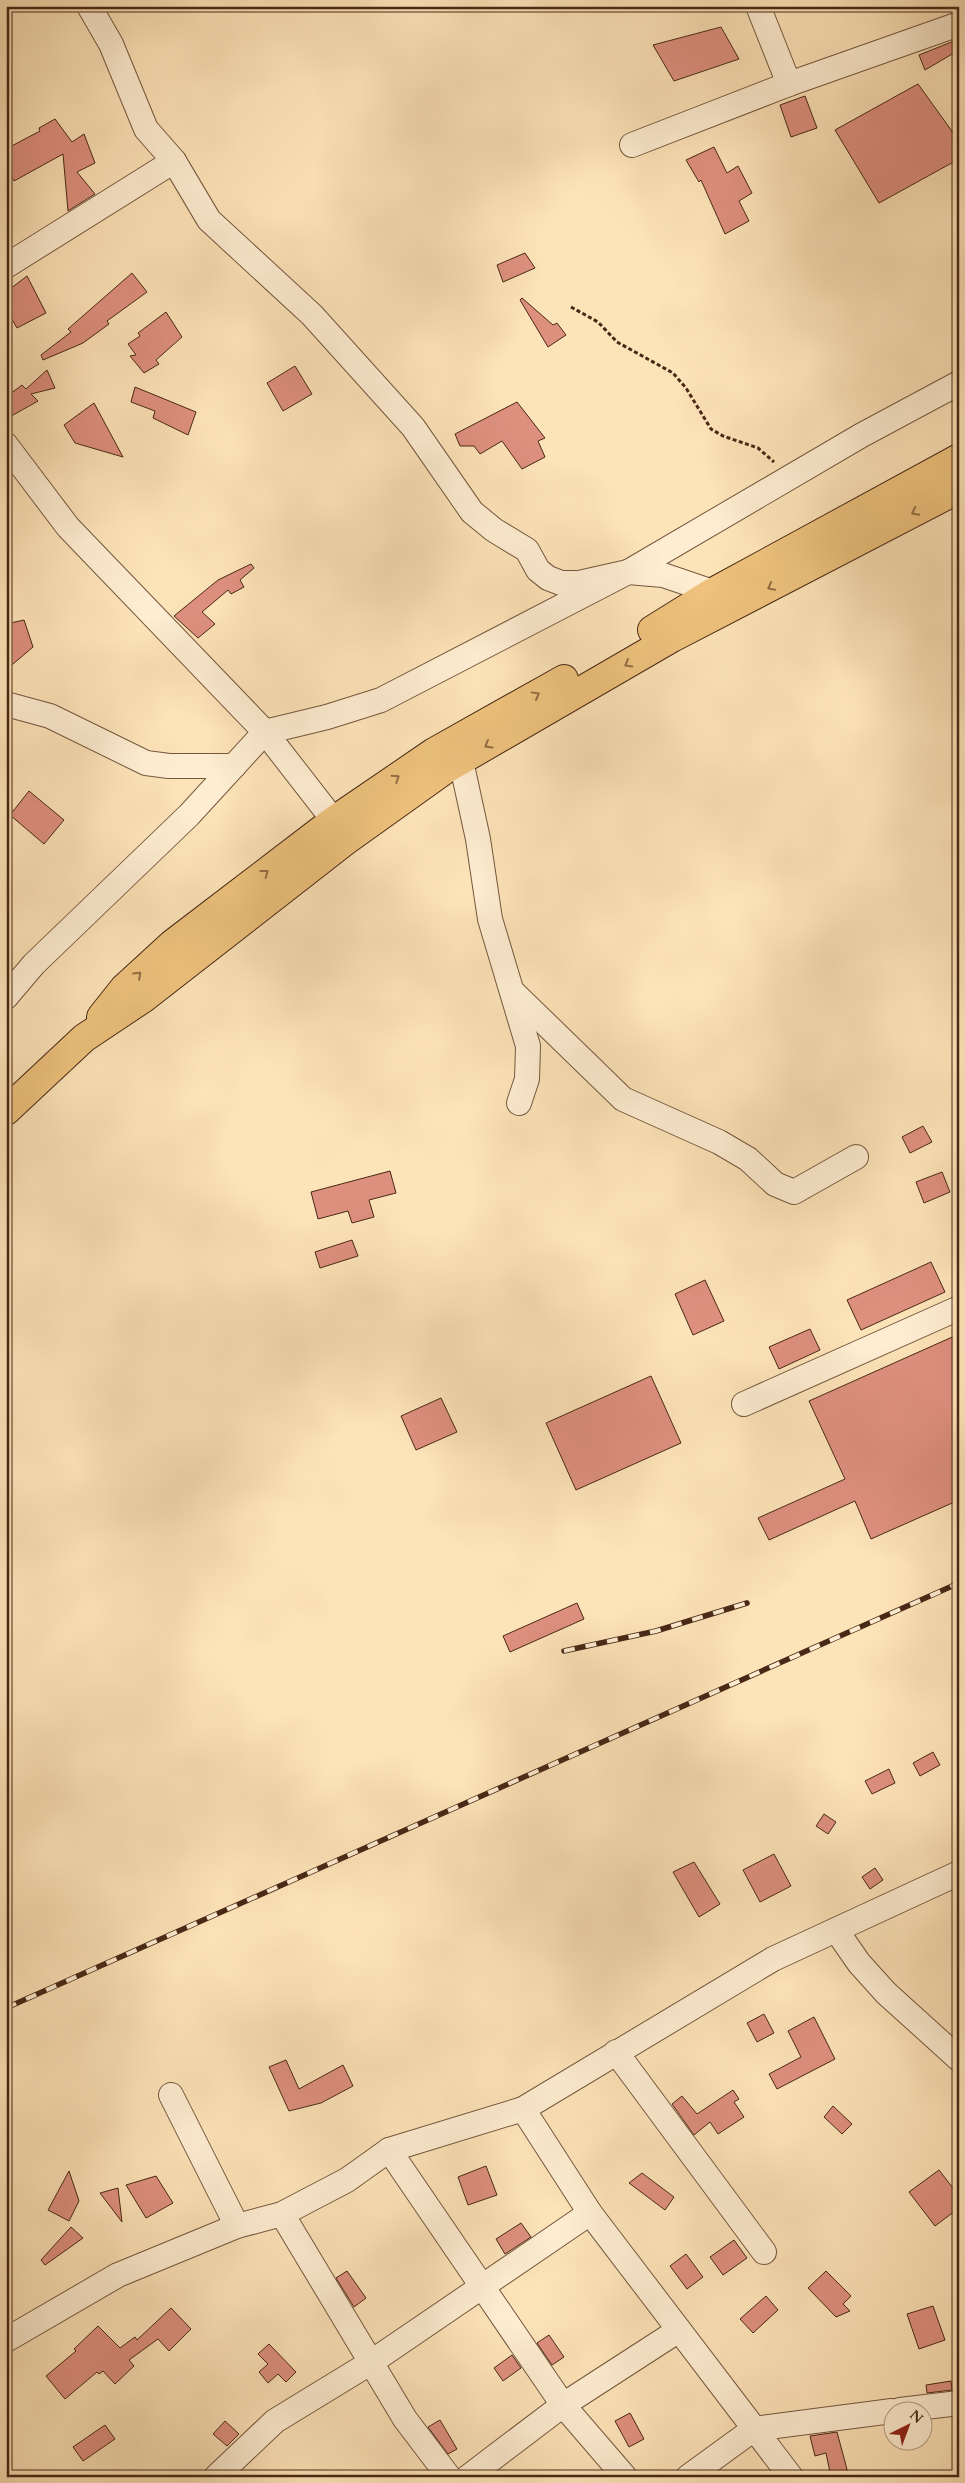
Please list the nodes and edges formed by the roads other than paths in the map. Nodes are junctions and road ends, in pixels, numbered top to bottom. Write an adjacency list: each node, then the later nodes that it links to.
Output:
1 (89, 6): 6 (street)
2 (758, 6): 4 (street)
3 (959, 24): 4 (street)
4 (789, 84): 5 (street)
5 (632, 145)
6 (174, 161): 7 (street); 12 (street)
7 (6, 266)
8 (959, 383): 12 (street)
9 (6, 445): 15 (street)
10 (959, 458): 13 (highway)
11 (959, 489): 16 (highway, one-way to 16)
12 (628, 572): 13 (street); 15 (street)
13 (713, 592): 18 (highway, one-way to 13)
14 (6, 704): 17 (street)
15 (264, 732): 17 (street); 18 (street)
16 (461, 760): 18 (highway); 19 (street)
17 (234, 766): 20 (street)
18 (340, 830): 22 (highway)
19 (515, 994): 21 (street); 23 (street)
20 (6, 997)
21 (519, 1102)
22 (6, 1111)
23 (856, 1157)
24 (959, 1308): 25 (street)
25 (744, 1404)
26 (959, 1873): 27 (street)
27 (836, 1930): 28 (street); 29 (street)
28 (616, 2052): 31 (street); 36 (street)
29 (959, 2059)
30 (171, 2095): 35 (street)
31 (523, 2109): 32 (street); 33 (street)
32 (389, 2150): 34 (street); 37 (street)
33 (590, 2213): 37 (street); 38 (street)
34 (282, 2214): 35 (street); 40 (street)
35 (237, 2226): 39 (street)
36 (764, 2252)
37 (482, 2288): 40 (street); 42 (street)
38 (678, 2330): 42 (street); 45 (street)
39 (6, 2340)
40 (370, 2363): 46 (street); 47 (street)
41 (959, 2403): 43 (street)
42 (563, 2405): 48 (street); 49 (street)
43 (932, 2406)
44 (882, 2412): 45 (street)
45 (754, 2429): 50 (street); 51 (street)
46 (216, 2477)
47 (449, 2477)
48 (468, 2477)
49 (625, 2477)
50 (688, 2477)
51 (791, 2477)

